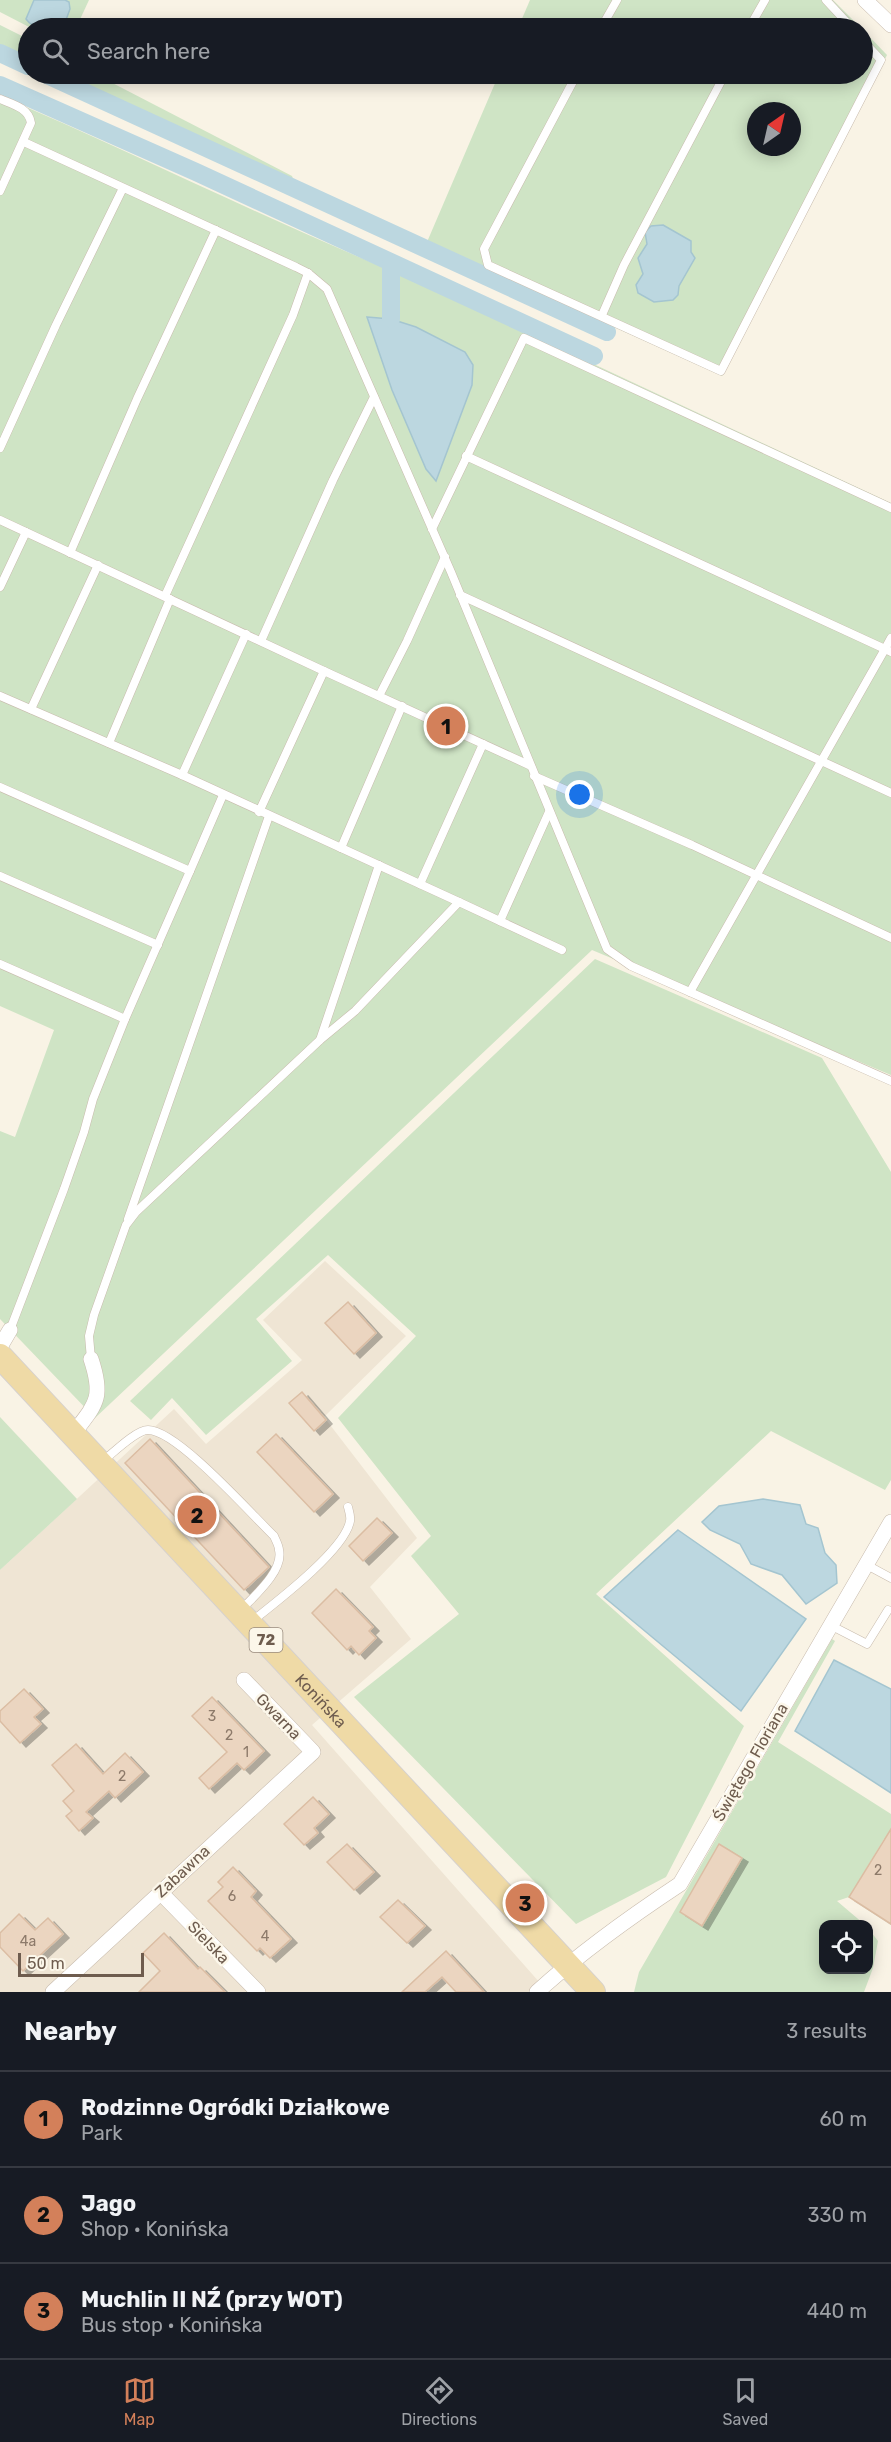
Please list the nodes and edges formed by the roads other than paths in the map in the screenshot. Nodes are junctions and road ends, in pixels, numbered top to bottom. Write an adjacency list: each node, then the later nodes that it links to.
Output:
1 (616, 0): 5 (lane)
2 (765, 0): 6 (lane)
3 (826, 0): 7 (lane)
4 (865, 0): 8 (street)
5 (607, 18)
6 (755, 18)
7 (843, 18)
8 (891, 25)
9 (873, 52): 10 (lane)
10 (873, 76)
11 (572, 84): 20 (lane)
12 (720, 84): 20 (lane)
13 (869, 84): 20 (lane)
14 (0, 99): 15 (lane)
15 (24, 142): 16 (lane); 17 (lane)
16 (123, 188): 18 (lane); 22 (lane)
17 (0, 191)
18 (216, 230): 19 (lane); 28 (lane)
19 (308, 273): 21 (lane); 33 (lane)
20 (602, 315)
21 (374, 397): 26 (lane); 36 (lane)
22 (0, 447)
23 (466, 456): 24 (lane); 26 (lane); 37 (lane)
24 (891, 508)
25 (0, 520): 27 (lane)
26 (432, 529): 29 (lane)
27 (26, 532): 28 (lane); 31 (lane)
28 (70, 553): 30 (lane)
29 (445, 557): 32 (lane); 40 (lane)
30 (98, 566): 33 (lane); 42 (lane)
31 (0, 587)
32 (460, 595): 45 (lane); 46 (lane)
33 (167, 598): 34 (lane); 43 (lane)
34 (246, 634): 36 (lane); 47 (lane)
35 (891, 638): 37 (lane)
36 (261, 641): 38 (lane)
37 (888, 651): 45 (lane)
38 (324, 671): 40 (lane); 52 (lane)
39 (0, 696): 42 (lane)
40 (379, 696): 41 (lane)
41 (402, 706): 44 (lane); 55 (lane)
42 (31, 710): 43 (lane)
43 (109, 743): 47 (lane)
44 (483, 744): 46 (lane); 60 (lane)
45 (821, 761): 50 (lane); 58 (lane)
46 (529, 765): 48 (lane)
47 (182, 775): 51 (lane)
48 (534, 776): 53 (lane); 58 (lane)
49 (0, 787): 57 (lane)
50 (891, 793)
51 (223, 795): 52 (lane); 57 (lane)
52 (259, 812): 54 (lane)
53 (549, 812): 62 (lane); 67 (lane)
54 (269, 816): 55 (lane); 71 (lane)
55 (341, 848): 56 (lane)
56 (379, 865): 60 (lane); 69 (lane)
57 (190, 871): 64 (lane)
58 (754, 875): 63 (lane); 67 (lane)
59 (0, 876): 64 (lane)
60 (420, 884): 61 (lane)
61 (459, 902): 62 (lane); 69 (lane)
62 (500, 921): 65 (lane)
63 (891, 938)
64 (158, 945): 68 (lane)
65 (562, 950)
66 (0, 964): 68 (lane)
67 (690, 992): 70 (lane)
68 (125, 1019): 72 (lane)
69 (321, 1040): 71 (lane)
70 (891, 1081)
71 (126, 1225): 75 (lane)
72 (10, 1330): 73 (street)
73 (0, 1347)
74 (0, 1356): 76 (main road, Konińska / 72)
75 (91, 1359): 76 (street)
76 (73, 1434): 77 (main road, Konińska / 72)
77 (100, 1463): 83 (main road, Konińska / 72); 83 (lane)
78 (348, 1507): 83 (lane)
79 (891, 1522): 80 (street, Świętego Floriana)
80 (866, 1564): 81 (lane); 84 (street, Świętego Floriana)
81 (891, 1578)
82 (888, 1610): 84 (lane)
83 (245, 1618): 88 (main road, Konińska / 72)
84 (829, 1625): 88 (street, Świętego Floriana)
85 (244, 1680): 86 (street, Gwarna)
86 (313, 1752): 87 (street, Zabawna)
87 (160, 1892): 89 (street, Zabawna); 90 (street, Sielska)
88 (569, 1966): 91 (street, Świętego Floriana); 92 (main road, Konińska / 72)
89 (53, 1992)
90 (258, 1992)
91 (537, 1992)
92 (593, 1992)

